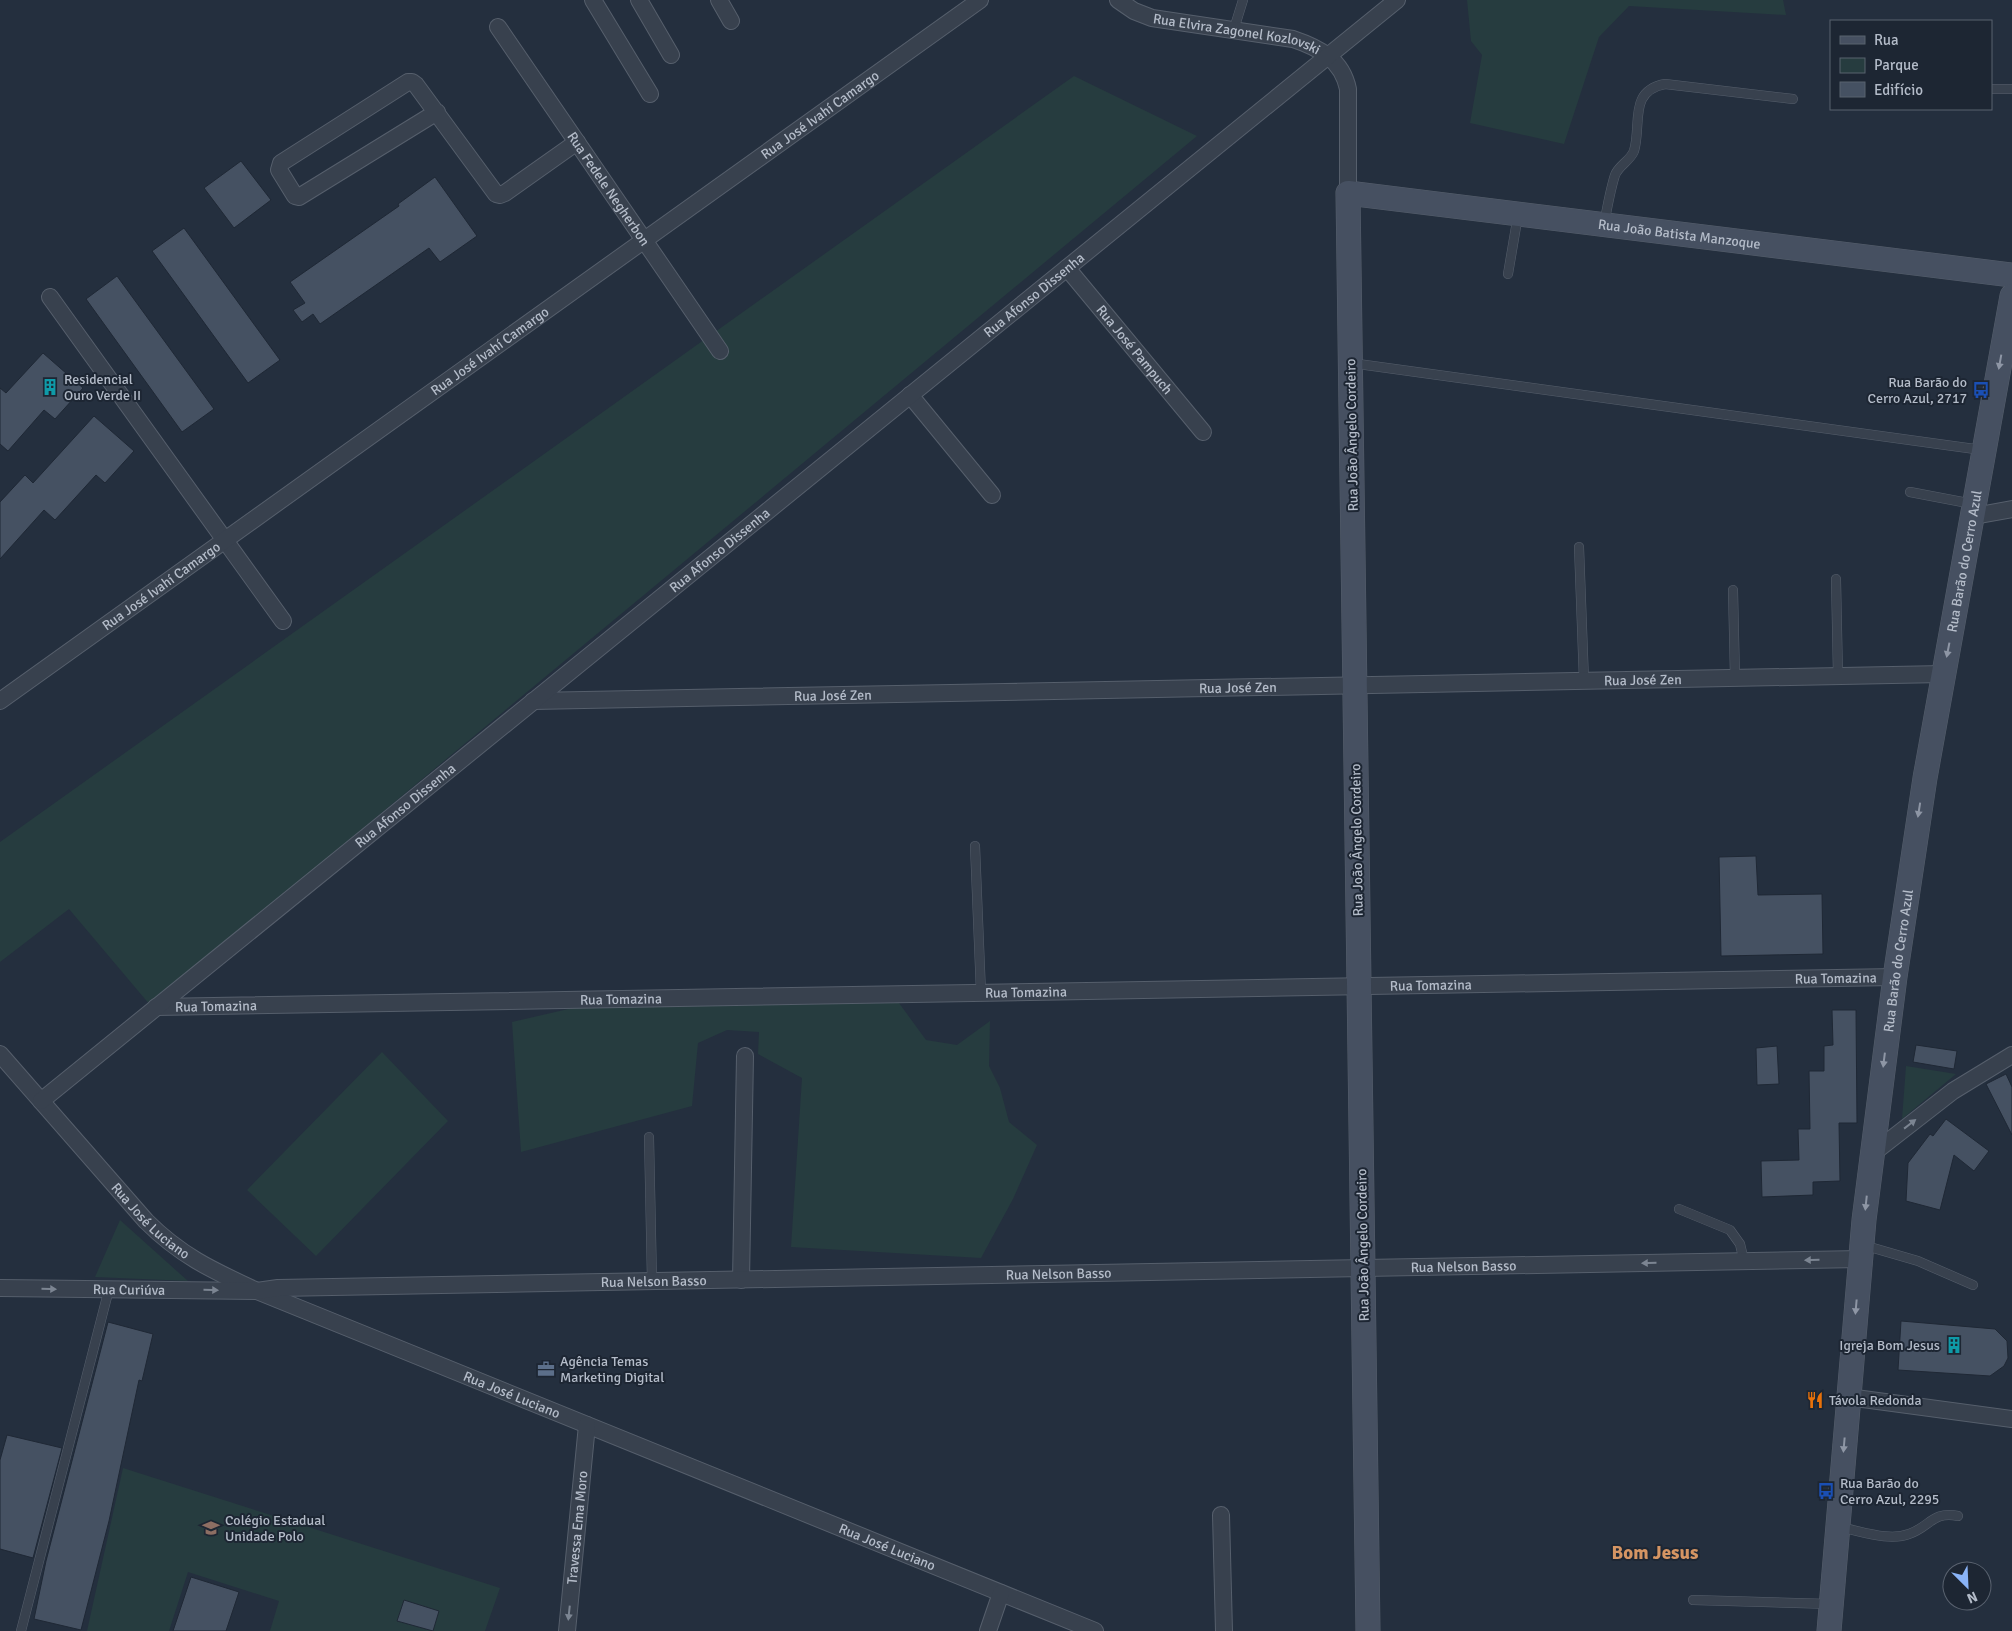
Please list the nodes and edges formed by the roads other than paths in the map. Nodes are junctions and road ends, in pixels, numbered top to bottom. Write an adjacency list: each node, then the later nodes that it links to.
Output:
1 (593, 0): 15 (street)
2 (639, 0): 11 (street)
3 (719, 0): 8 (street)
4 (980, 0): 22 (street, Rua José Ivahí Camargo)
5 (1118, 0): 10 (street, Rua Elvira Zagonel Kozlovski)
6 (1243, 0): 10 (lane)
7 (1398, 0): 12 (street, Rua Afonso Dissenha)
8 (731, 21)
9 (498, 27): 18 (street, Rua Fedele Negherbon)
10 (1234, 30): 12 (street, Rua Elvira Zagonel Kozlovski)
11 (671, 55)
12 (1328, 56): 19 (street, Rua João Ângelo Cordeiro); 23 (street, Rua Afonso Dissenha)
13 (1992, 89): 14 (lane)
14 (2012, 89)
15 (650, 94)
16 (1793, 99): 21 (lane)
17 (436, 112): 17 (street); 18 (street)
18 (577, 142): 22 (street, Rua Fedele Negherbon)
19 (1348, 193): 20 (street, Rua João Batista Manzoque); 29 (street, Rua João Ângelo Cordeiro)
20 (1518, 214): 21 (street, Rua João Batista Manzoque); 24 (lane)
21 (1604, 224): 25 (street, Rua João Batista Manzoque)
22 (644, 240): 28 (street, Rua Fedele Negherbon); 37 (street, Rua José Ivahí Camargo)
23 (1067, 268): 30 (street, Rua Afonso Dissenha); 31 (street, Rua José Pampuch)
24 (1508, 274)
25 (2012, 275)
26 (2012, 296): 32 (street, Rua Barão do Cerro Azul, one-way to 32)
27 (50, 298): 37 (street)
28 (720, 351)
29 (1351, 363): 32 (lane); 46 (street, Rua João Ângelo Cordeiro)
30 (910, 395): 34 (street); 48 (street, Rua Afonso Dissenha)
31 (1204, 432)
32 (1985, 450): 36 (street, Rua Barão do Cerro Azul)
33 (1910, 492): 36 (lane)
34 (992, 495)
35 (2012, 509): 36 (street)
36 (1975, 510): 42 (street, Rua Barão do Cerro Azul, one-way to 42)
37 (225, 540): 41 (street); 47 (street, Rua José Ivahí Camargo)
38 (1579, 547): 45 (lane)
39 (1836, 579): 43 (lane)
40 (1733, 590): 44 (lane)
41 (283, 621)
42 (1944, 674): 43 (street, Rua José Zen); 50 (street, Rua Barão do Cerro Azul, one-way to 50)
43 (1838, 676): 44 (street, Rua José Zen)
44 (1735, 678): 45 (street, Rua José Zen)
45 (1584, 681): 46 (street, Rua José Zen)
46 (1355, 685): 48 (street, Rua José Zen); 51 (street, Rua João Ângelo Cordeiro)
47 (0, 701)
48 (533, 701): 53 (street, Rua Afonso Dissenha)
49 (975, 846): 52 (lane)
50 (1895, 977): 51 (street, Rua Tomazina); 59 (street, Rua Barão do Cerro Azul, one-way to 59)
51 (1359, 986): 52 (street, Rua Tomazina); 63 (street, Rua João Ângelo Cordeiro)
52 (981, 993): 53 (street, Rua Tomazina)
53 (156, 1007): 57 (street, Rua Afonso Dissenha)
54 (0, 1054): 57 (street, Rua José Luciano)
55 (2012, 1055): 59 (street, one-way to 55)
56 (745, 1056): 64 (street)
57 (41, 1101): 69 (street, Rua José Luciano)
58 (649, 1137): 65 (lane)
59 (1872, 1154): 61 (street, Rua Barão do Cerro Azul, one-way to 61)
60 (1679, 1209): 62 (lane)
61 (1861, 1252): 62 (street, Rua Nelson Basso, one-way to 62); 66 (lane); 70 (street, Rua Barão do Cerro Azul, one-way to 70)
62 (1744, 1261): 63 (street, Rua Nelson Basso, one-way to 63)
63 (1363, 1268): 64 (street, Rua Nelson Basso); 84 (street, Rua João Ângelo Cordeiro)
64 (741, 1280): 65 (street, Rua Nelson Basso)
65 (652, 1281): 69 (street, Rua Nelson Basso)
66 (1973, 1285)
67 (0, 1288): 68 (street, Rua Curiúva, one-way to 68)
68 (109, 1289): 69 (street, Rua Curiúva, one-way to 69); 79 (lane)
69 (257, 1291): 72 (street, Rua José Luciano)
70 (1848, 1397): 71 (street); 75 (street, Rua Barão do Cerro Azul, one-way to 75)
71 (2012, 1419)
72 (587, 1425): 76 (street, Rua José Luciano); 80 (street, Travessa Ema Moro, one-way to 80)
73 (1221, 1514): 83 (street)
74 (1958, 1516): 75 (lane)
75 (1837, 1527): 78 (street, Rua Barão do Cerro Azul)
76 (1001, 1593): 81 (street); 82 (street, Rua José Luciano)
77 (1693, 1600): 78 (lane)
78 (1831, 1604): 85 (street, Rua Barão do Cerro Azul)
79 (21, 1631)
80 (567, 1631)
81 (988, 1631)
82 (1095, 1631)
83 (1224, 1631)
84 (1368, 1631)
85 (1829, 1631)

